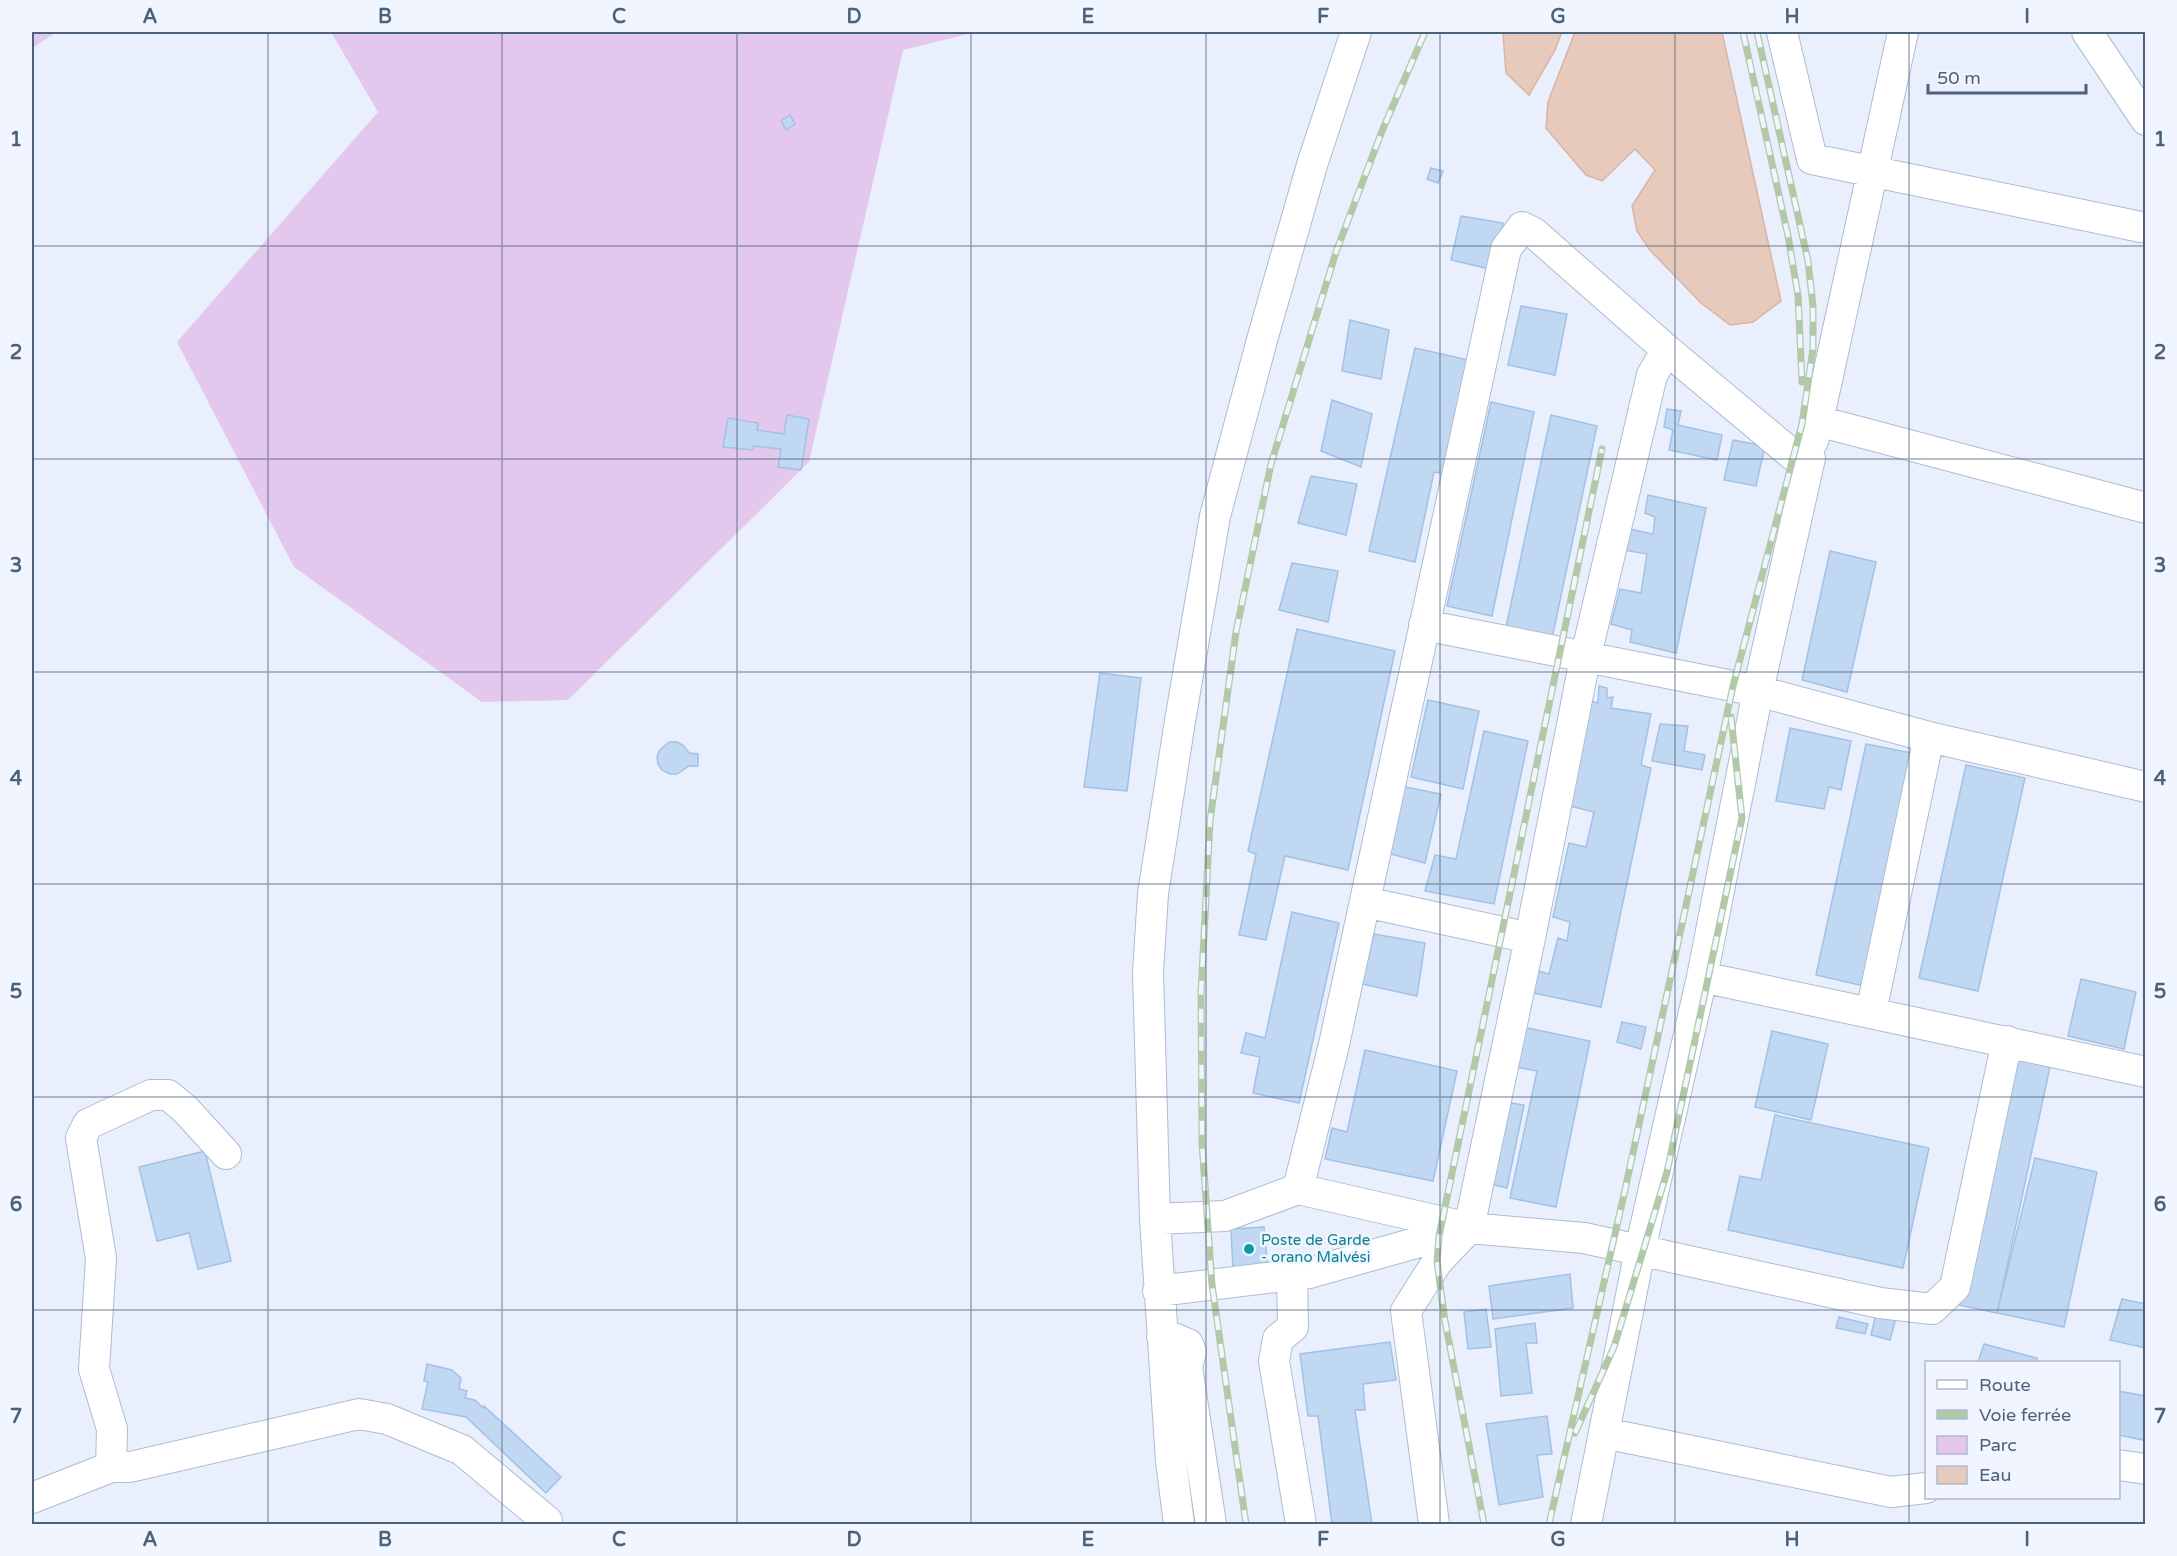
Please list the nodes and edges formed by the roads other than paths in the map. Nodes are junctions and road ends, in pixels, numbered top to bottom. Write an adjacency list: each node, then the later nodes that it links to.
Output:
1 (1356, 32): 25 (street)
2 (1782, 32): 6 (street)
3 (1904, 32): 6 (street)
4 (2087, 32): 5 (street)
5 (2145, 120)
6 (1872, 171): 7 (street); 9 (street)
7 (2140, 227)
8 (1667, 350): 10 (street); 12 (street); 13 (street)
9 (1818, 421): 10 (street); 11 (street)
10 (1810, 458): 14 (street)
11 (2145, 508)
12 (1424, 625): 13 (street); 17 (street)
13 (1586, 657): 14 (street); 18 (street)
14 (1758, 691): 15 (street); 19 (street)
15 (1929, 737): 16 (street); 20 (street)
16 (2145, 787)
17 (1365, 902): 18 (street); 24 (street)
18 (1530, 938): 26 (street)
19 (1702, 977): 20 (street); 27 (street)
20 (1871, 1012): 21 (street)
21 (2007, 1041): 22 (street); 27 (street)
22 (2145, 1072)
23 (226, 1154): 33 (street)
24 (1298, 1189): 25 (street); 26 (street)
25 (1155, 1219): 29 (street)
26 (1469, 1228): 27 (street); 28 (street); 41 (street)
27 (1640, 1250): 42 (street)
28 (1292, 1275): 29 (street); 40 (street)
29 (1158, 1291): 30 (street)
30 (1162, 1336): 38 (street); 39 (street)
31 (1614, 1434): 35 (street)
32 (2120, 1466): 34 (street)
33 (111, 1467): 36 (street); 37 (street)
34 (2145, 1469)
35 (1925, 1488)
36 (32, 1498)
37 (547, 1521)
38 (1179, 1524)
39 (1211, 1524)
40 (1301, 1524)
41 (1434, 1524)
42 (1586, 1524)

